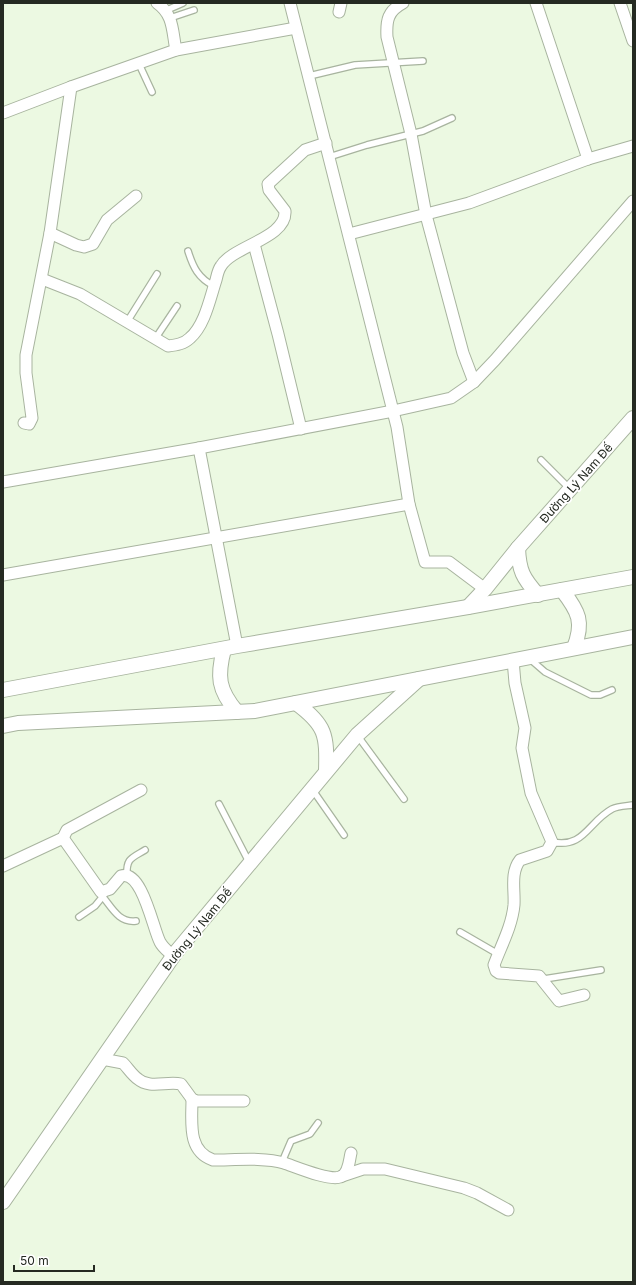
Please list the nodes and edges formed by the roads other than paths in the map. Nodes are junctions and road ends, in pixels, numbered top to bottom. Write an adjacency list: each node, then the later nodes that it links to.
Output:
1 (157, 3): 8 (street)
2 (183, 3): 8 (lane)
3 (290, 3): 9 (street)
4 (403, 3): 13 (street)
5 (536, 3): 24 (street)
6 (620, 3): 10 (street)
7 (194, 10): 8 (lane)
8 (168, 14): 11 (street)
9 (296, 28): 11 (street); 15 (street)
10 (633, 41)
11 (176, 50): 14 (street)
12 (423, 61): 13 (lane)
13 (394, 63): 15 (lane); 20 (street)
14 (140, 64): 16 (street); 17 (lane)
15 (309, 76): 21 (street)
16 (71, 87): 18 (street); 28 (street)
17 (152, 92)
18 (3, 113)
19 (452, 118): 20 (lane)
20 (411, 134): 23 (lane); 27 (street)
21 (326, 143): 23 (street); 30 (street)
22 (633, 146): 24 (street)
23 (330, 157): 29 (street)
24 (588, 159): 27 (street)
25 (136, 196): 28 (street)
26 (633, 201): 38 (street)
27 (426, 215): 29 (street); 38 (street)
28 (50, 233): 33 (street)
29 (349, 234): 39 (street)
30 (254, 244): 34 (street); 42 (street)
31 (188, 251): 34 (lane)
32 (157, 274): 36 (lane)
33 (42, 279): 36 (street); 41 (street)
34 (214, 286): 37 (street)
35 (177, 306): 37 (lane)
36 (127, 322): 37 (street)
37 (155, 340)
38 (474, 382): 39 (street)
39 (393, 412): 42 (street); 47 (street)
40 (633, 418): 46 (street, Đường Lý Nam Đế)
41 (24, 424)
42 (301, 429): 43 (street)
43 (199, 448): 45 (street); 48 (street)
44 (541, 460): 46 (lane)
45 (3, 482)
46 (571, 490): 49 (street, Đường Lý Nam Đế)
47 (409, 504): 48 (street); 52 (street)
48 (216, 537): 50 (street); 57 (street)
49 (518, 548): 52 (street, Đường Lý Nam Đế); 54 (street)
50 (3, 575)
51 (633, 577): 53 (street)
52 (485, 589): 55 (street, Đường Lý Nam Đế)
53 (562, 590): 54 (street); 58 (street)
54 (538, 594): 55 (street)
55 (468, 608): 57 (street)
56 (633, 637): 58 (street)
57 (230, 647): 62 (street); 65 (street)
58 (574, 648): 59 (street)
59 (529, 657): 60 (street); 63 (lane)
60 (513, 660): 61 (street); 76 (street)
61 (418, 679): 64 (street); 67 (street, Đường Lý Nam Đế)
62 (3, 690)
63 (612, 690)
64 (296, 703): 65 (street); 68 (street)
65 (237, 712): 66 (street)
66 (3, 726)
67 (357, 735): 68 (street, Đường Lý Nam Đế); 71 (lane)
68 (326, 771): 69 (street, Đường Lý Nam Đế)
69 (312, 789): 74 (lane); 78 (street, Đường Lý Nam Đế)
70 (141, 790): 75 (street)
71 (404, 799)
72 (219, 804): 78 (lane)
73 (633, 806): 76 (lane)
74 (344, 835)
75 (63, 838): 79 (street); 81 (street)
76 (552, 842): 85 (street)
77 (145, 850): 80 (lane)
78 (250, 863): 86 (street, Đường Lý Nam Đế)
79 (3, 866)
80 (127, 875): 81 (street); 86 (street)
81 (104, 894): 82 (lane); 83 (lane)
82 (79, 917)
83 (136, 921)
84 (460, 932): 85 (lane)
85 (498, 954): 88 (street)
86 (173, 956): 90 (street, Đường Lý Nam Đế)
87 (601, 970): 88 (lane)
88 (544, 980): 89 (street)
89 (584, 995)
90 (102, 1060): 91 (street); 97 (street, Đường Lý Nam Đế)
91 (192, 1099): 92 (street); 95 (street)
92 (244, 1100)
93 (318, 1123): 95 (lane)
94 (351, 1153): 96 (street)
95 (282, 1162): 96 (street)
96 (342, 1176): 98 (street)
97 (3, 1202)
98 (508, 1210)

